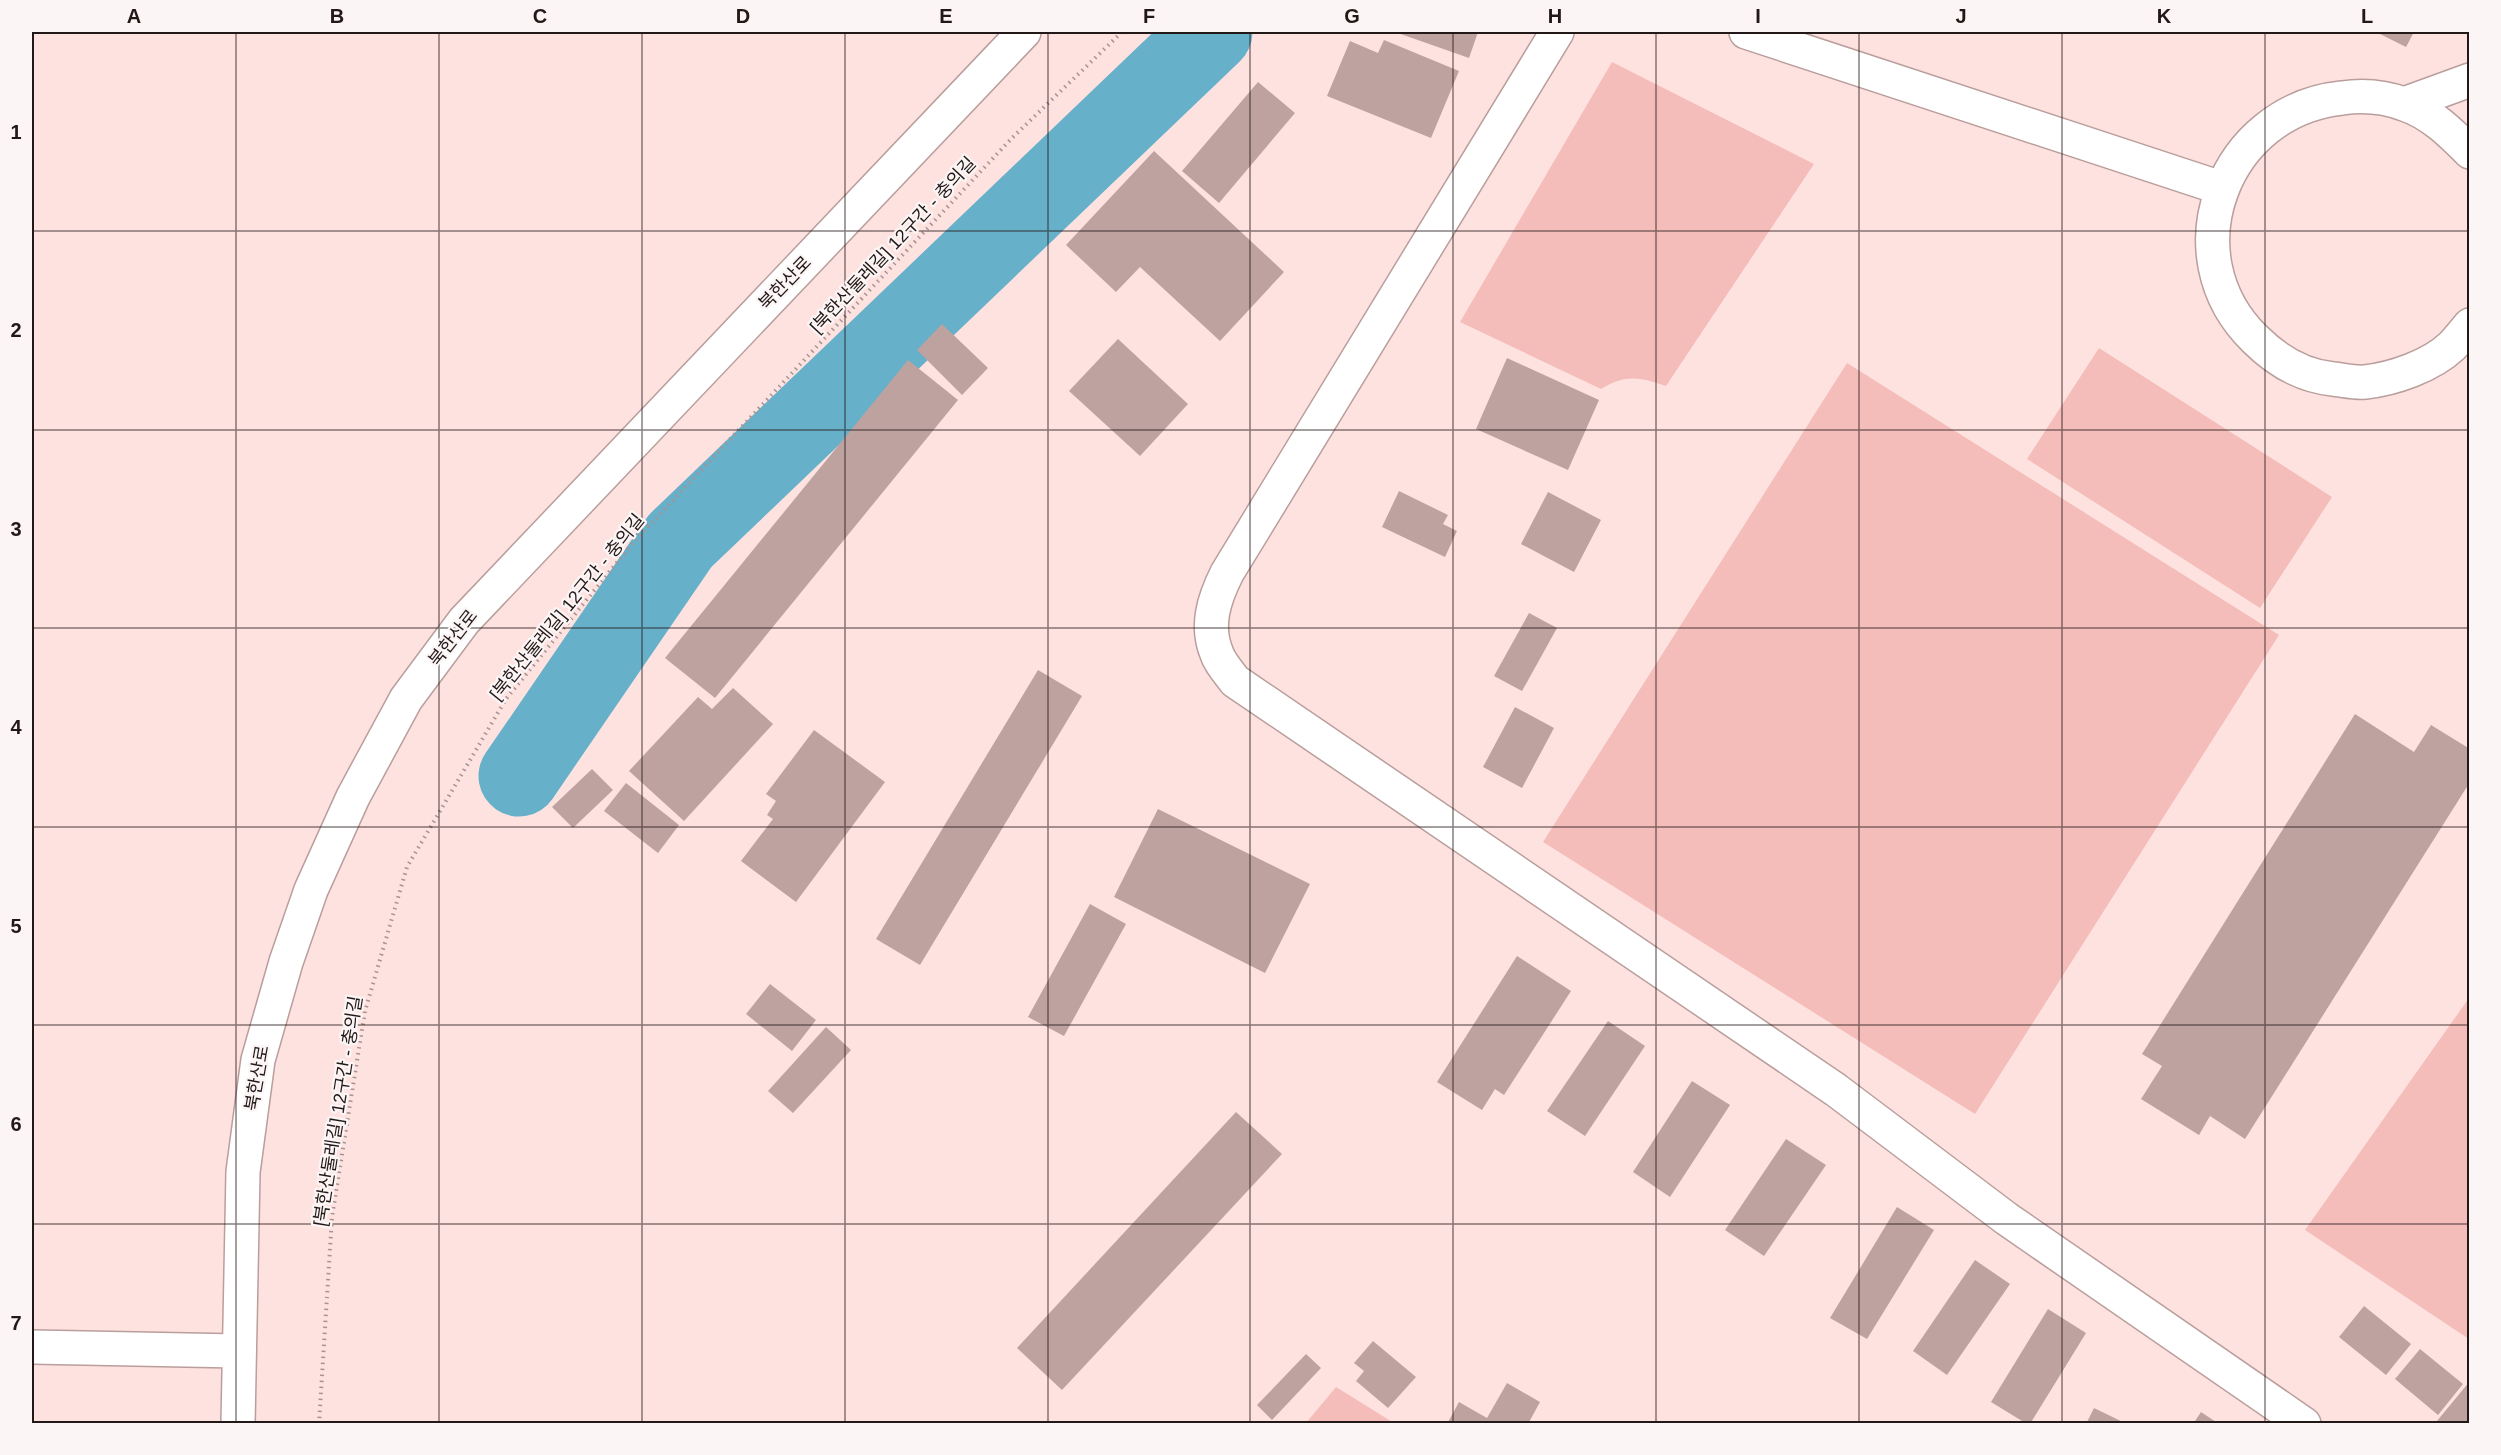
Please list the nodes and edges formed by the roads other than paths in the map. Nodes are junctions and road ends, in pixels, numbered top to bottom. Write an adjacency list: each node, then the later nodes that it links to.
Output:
1 (1024, 32): 10 (street, 북한산로)
2 (1557, 32): 12 (street)
3 (1746, 32): 7 (street)
4 (2469, 80): 5 (street)
5 (2404, 104): 6 (street); 7 (street)
6 (2469, 152)
7 (2221, 188): 8 (street)
8 (2469, 325)
9 (32, 1347): 10 (street)
10 (238, 1351): 11 (street, 북한산로)
11 (238, 1424)
12 (2304, 1424)

